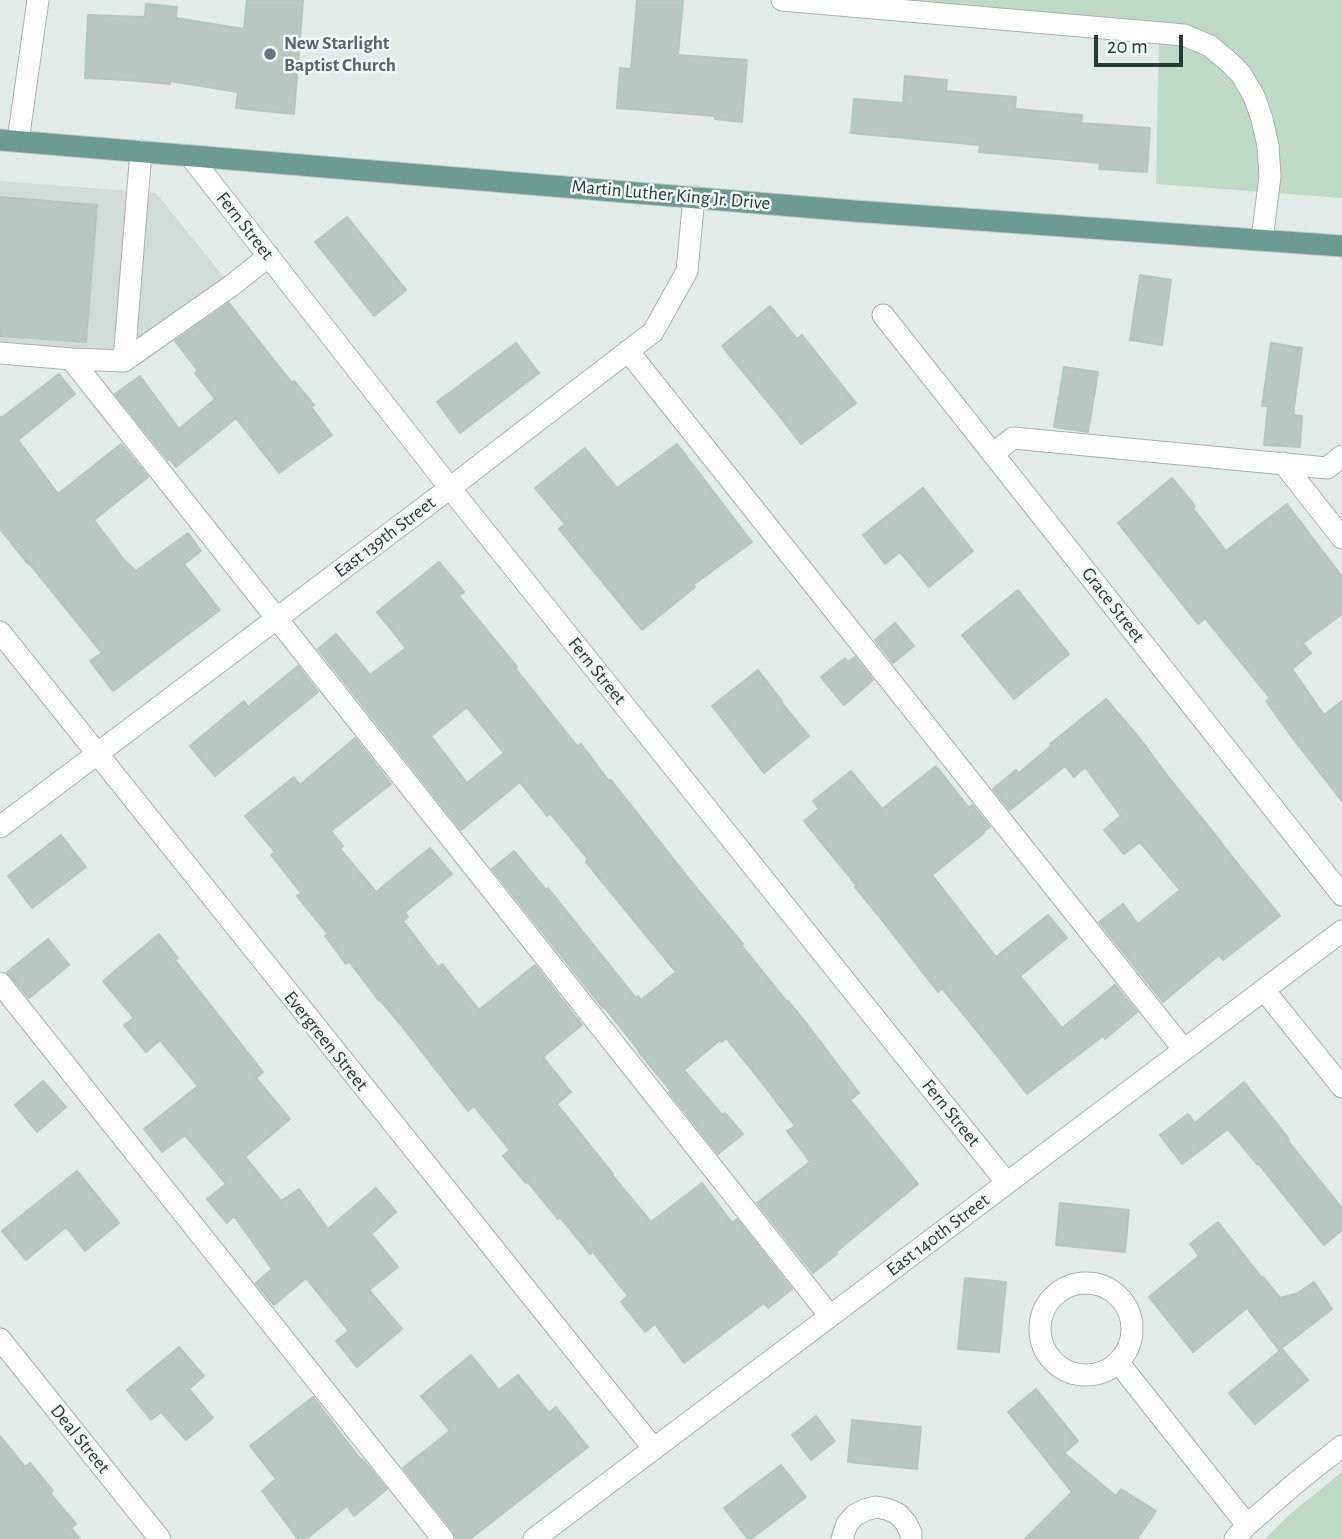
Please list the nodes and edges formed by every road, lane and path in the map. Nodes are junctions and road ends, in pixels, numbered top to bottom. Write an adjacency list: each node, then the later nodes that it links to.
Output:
1 (38, 0): 3 (street)
2 (782, 0): 7 (street)
3 (9, 140): 4 (main road, Martin Luther King Jr. Drive)
4 (141, 151): 5 (main road, Martin Luther King Jr. Drive); 14 (street)
5 (190, 156): 6 (main road, Martin Luther King Jr. Drive); 9 (street, Fern Street)
6 (694, 197): 7 (main road, Martin Luther King Jr. Drive); 11 (street, East 139th Street)
7 (1262, 240): 8 (main road, Martin Luther King Jr. Drive)
8 (1342, 246)
9 (269, 257): 14 (street); 18 (street, Fern Street)
10 (883, 315): 15 (street, Grace Street)
11 (628, 351): 18 (street, East 139th Street); 28 (street)
12 (0, 353): 13 (street)
13 (71, 359): 14 (street); 20 (street)
14 (124, 362)
15 (993, 454): 17 (street); 24 (street, Grace Street)
16 (1342, 456): 17 (street)
17 (1283, 463): 19 (street)
18 (450, 488): 20 (street, East 139th Street); 30 (street, Fern Street)
19 (1342, 538)
20 (277, 618): 22 (street, East 139th Street); 31 (street)
21 (0, 632): 22 (street, Evergreen Street)
22 (97, 754): 23 (street, East 139th Street); 35 (street, Evergreen Street)
23 (0, 827)
24 (1342, 895)
25 (1342, 931): 27 (street, East 140th Street)
26 (0, 983): 38 (street)
27 (1264, 990): 28 (street, East 140th Street); 29 (street)
28 (1184, 1050): 30 (street, East 140th Street)
29 (1342, 1087)
30 (1007, 1183): 31 (street, East 140th Street)
31 (830, 1316): 35 (street, East 140th Street)
32 (0, 1339): 37 (street, Deal Street)
33 (1118, 1362): 33 (street); 36 (street)
34 (1342, 1446): 36 (street)
35 (654, 1449): 39 (street, East 140th Street)
36 (1241, 1532)
37 (160, 1539)
38 (443, 1539)
39 (534, 1539)
40 (842, 1539): 41 (street)
41 (911, 1539)

